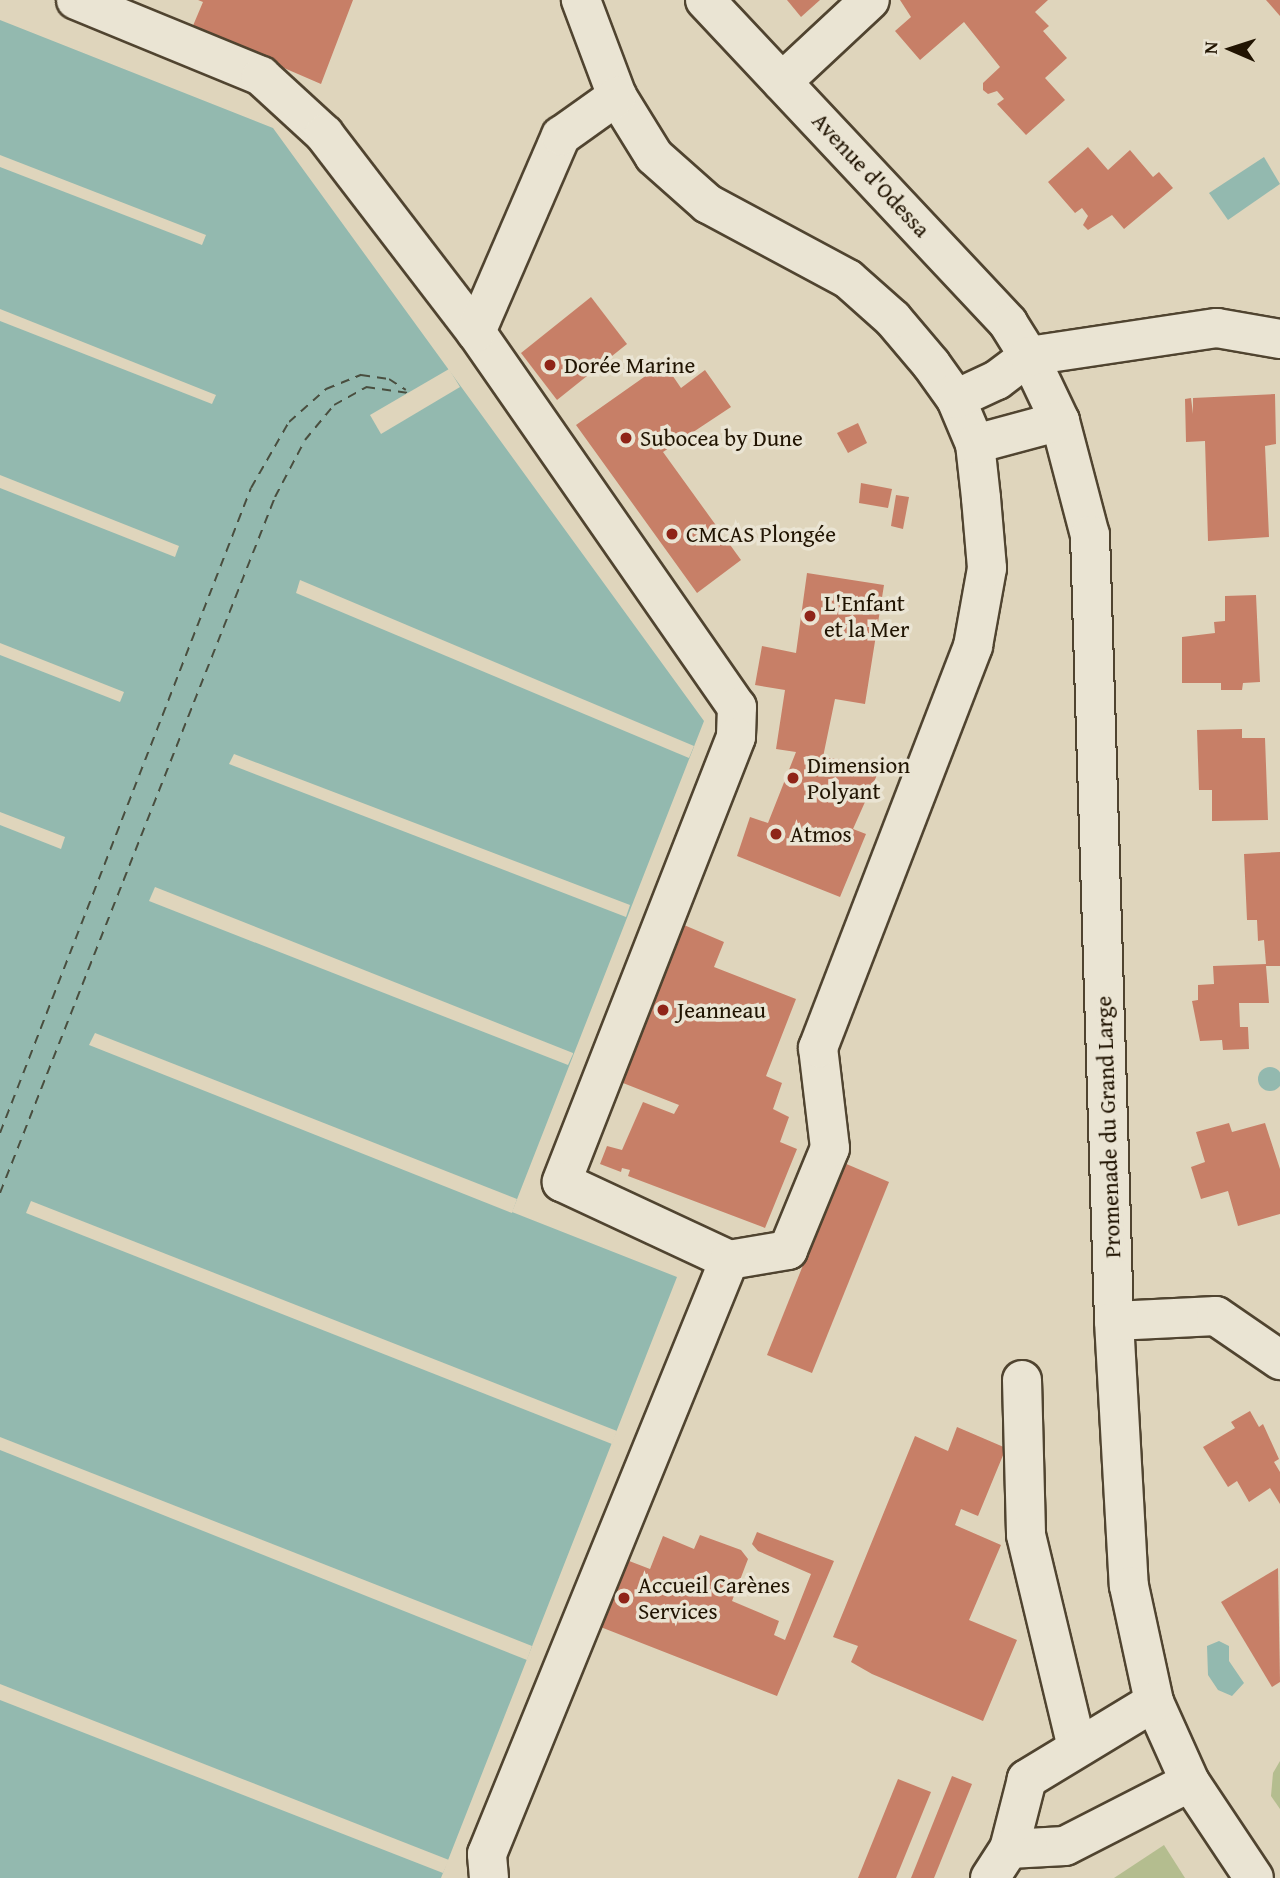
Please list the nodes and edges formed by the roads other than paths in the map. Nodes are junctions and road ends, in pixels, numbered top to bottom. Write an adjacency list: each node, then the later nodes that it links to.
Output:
1 (76, 0): 7 (street)
2 (581, 0): 6 (street)
3 (705, 0): 5 (street, Avenue d'Odessa)
4 (870, 0): 5 (street)
5 (782, 82): 9 (street, Avenue d'Odessa)
6 (617, 96): 7 (street); 10 (street)
7 (476, 332): 13 (street)
8 (1280, 339): 9 (street)
9 (1030, 356): 10 (street); 11 (street, Promenade du Grand Large)
10 (956, 399): 12 (street)
11 (1060, 421): 12 (street); 14 (street, Promenade du Grand Large)
12 (975, 444): 13 (street)
13 (730, 1260): 21 (street)
14 (1114, 1321): 15 (street); 17 (street, Promenade du Grand Large)
15 (1280, 1360)
16 (1022, 1380): 18 (street)
17 (1154, 1702): 18 (street); 19 (street, Promenade du Grand Large)
18 (1077, 1747): 20 (street)
19 (1190, 1782): 20 (street); 22 (street, Promenade du Grand Large)
20 (999, 1864)
21 (489, 1878)
22 (1254, 1878)

